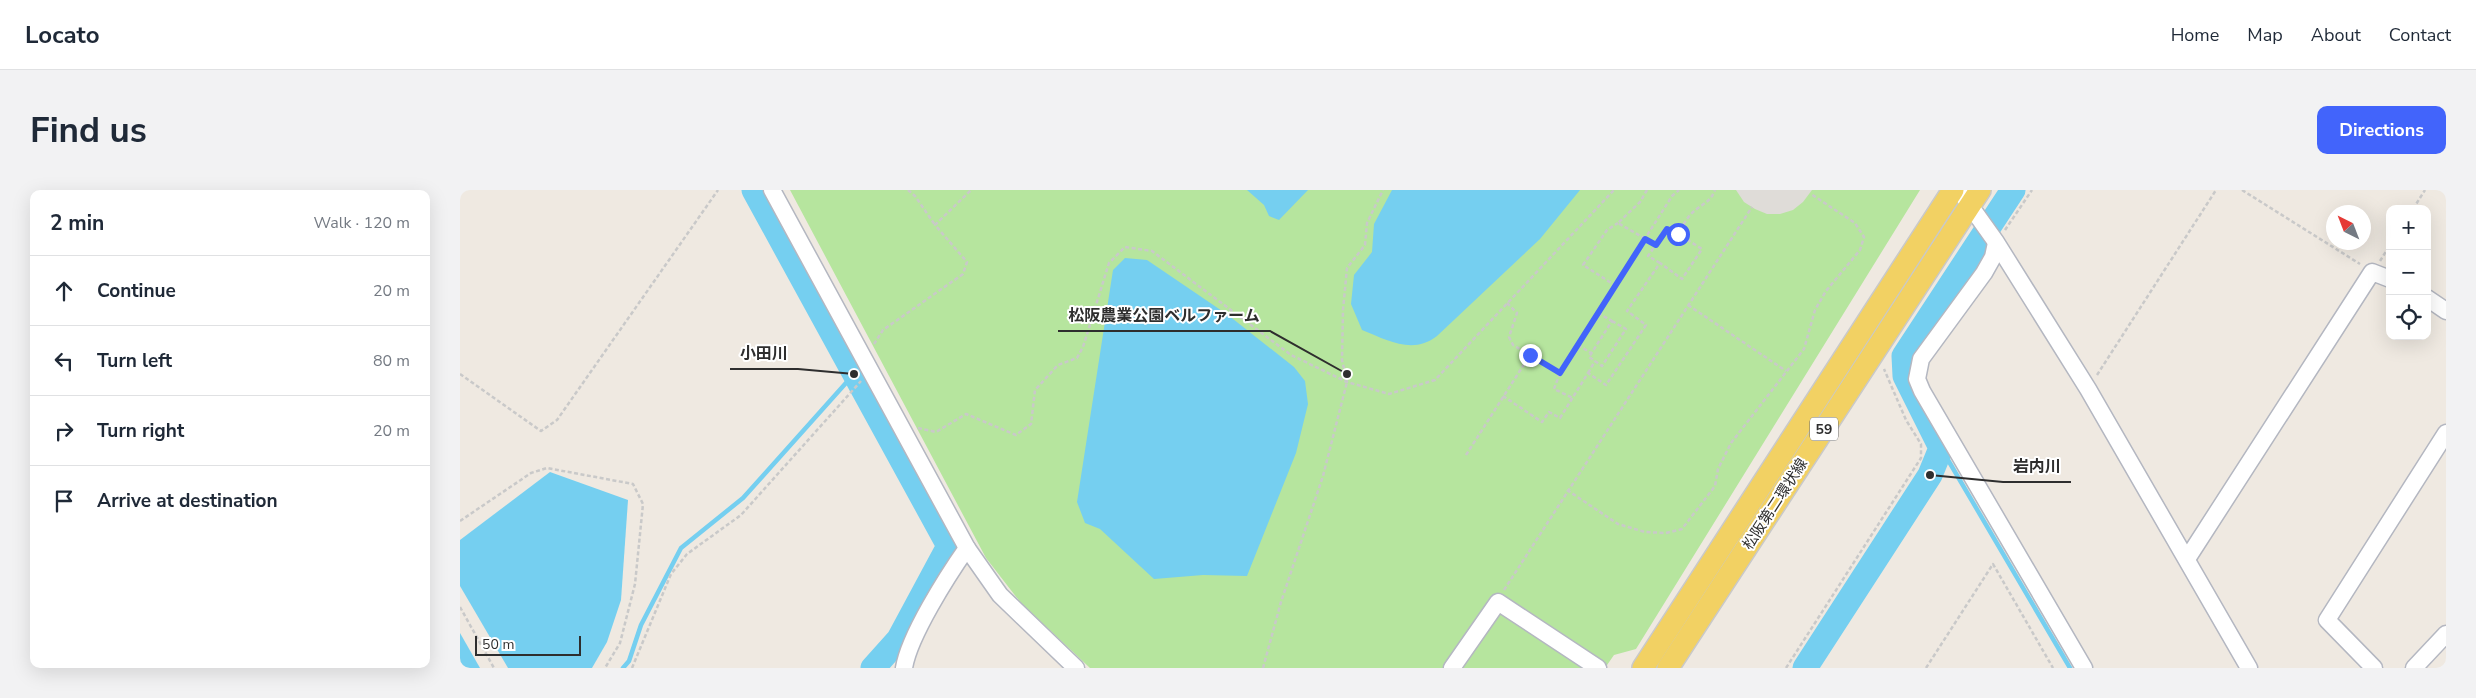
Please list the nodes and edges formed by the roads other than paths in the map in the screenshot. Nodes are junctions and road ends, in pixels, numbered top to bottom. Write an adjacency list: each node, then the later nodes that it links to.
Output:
1 (772, 190): 9 (street)
2 (1954, 190): 16 (main road, 松阪第二環状線 / 59)
3 (1972, 201): 4 (street); 17 (main road, 松阪第二環状線 / 59)
4 (1996, 243): 10 (street); 18 (street)
5 (2386, 277): 10 (street)
6 (2431, 301): 7 (street)
7 (2446, 311)
8 (2446, 433): 20 (street)
9 (967, 548): 12 (street); 13 (street)
10 (2187, 559): 19 (street)
11 (2446, 634): 21 (street)
12 (904, 668)
13 (1076, 668)
14 (1452, 668): 15 (street)
15 (1598, 668)
16 (1644, 668)
17 (1668, 668)
18 (2084, 668)
19 (2249, 668)
20 (2374, 668)
21 (2414, 668)

